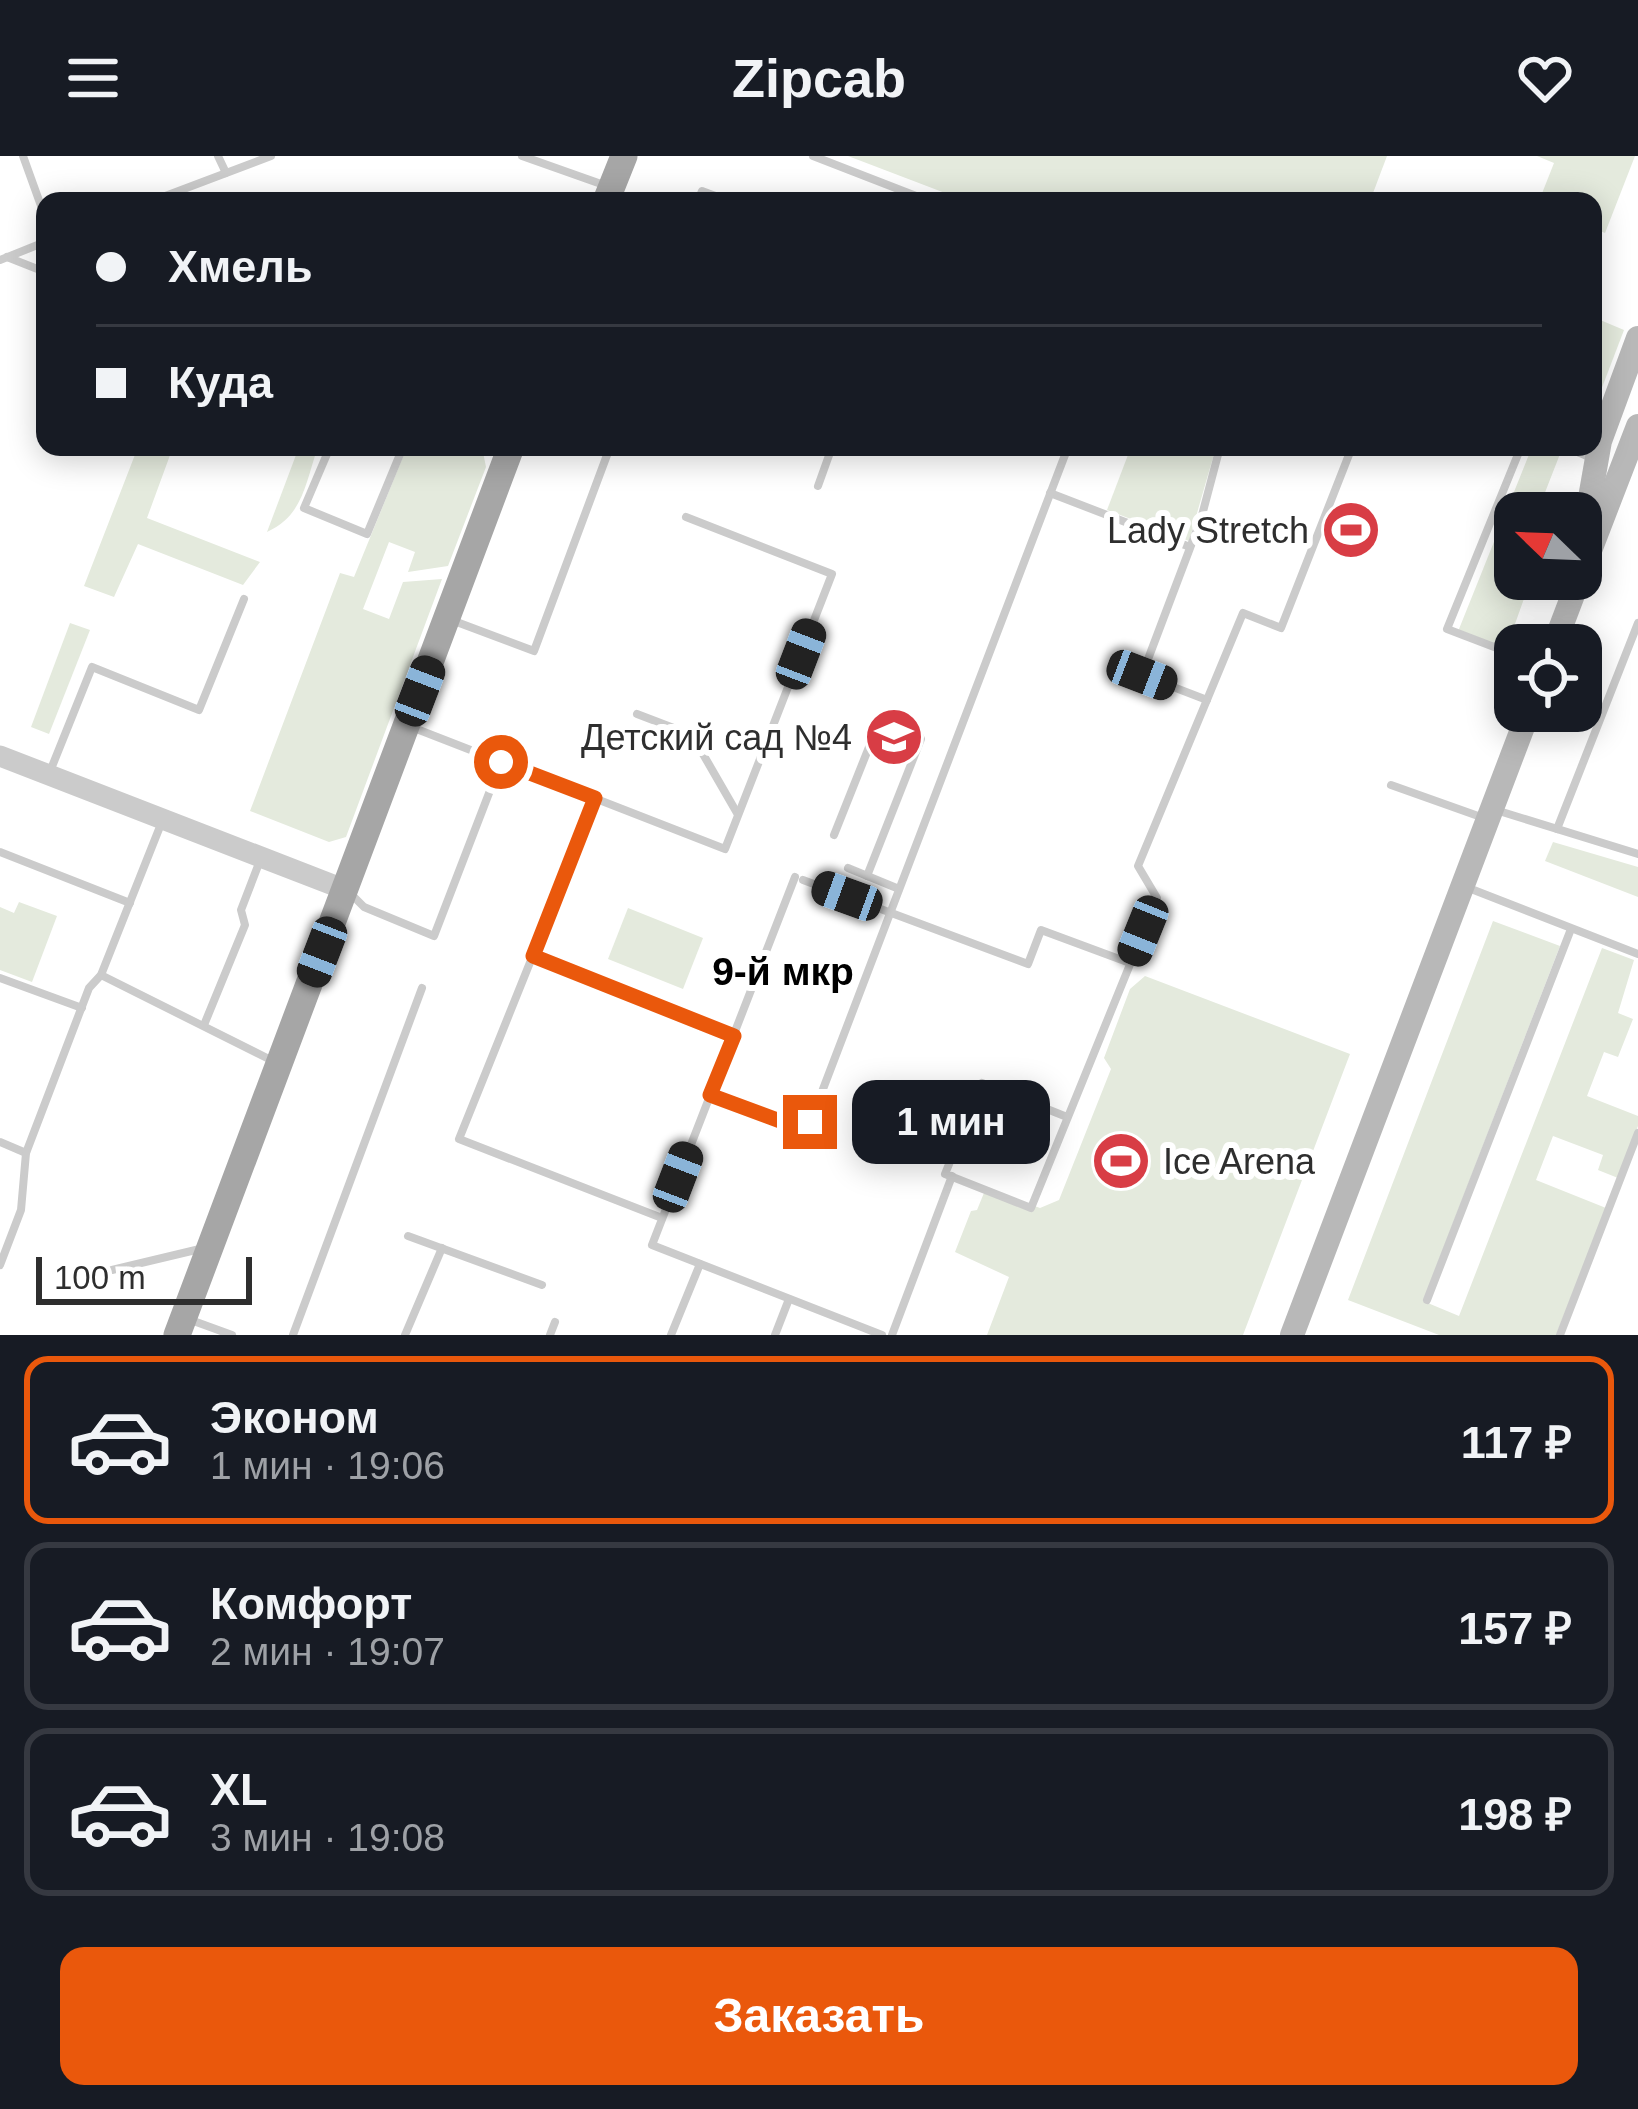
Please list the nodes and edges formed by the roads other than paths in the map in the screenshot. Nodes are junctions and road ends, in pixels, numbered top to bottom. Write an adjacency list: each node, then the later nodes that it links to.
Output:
1 (23, 156): 8 (lane)
2 (218, 156): 7 (lane)
3 (271, 156): 7 (lane)
4 (521, 156): 10 (lane)
5 (624, 156): 11 (main road)
6 (813, 156): 12 (lane)
7 (226, 173): 9 (lane)
8 (36, 192)
9 (176, 192)
10 (604, 192)
11 (610, 192)
12 (905, 192)
13 (36, 245): 14 (lane)
14 (3, 258): 15 (lane)
15 (36, 269)
16 (1638, 339): 18 (main road)
17 (1638, 426): 35 (main road)
18 (1602, 439)
19 (326, 456): 20 (lane)
20 (399, 456)
21 (501, 456): 38 (main road)
22 (607, 456): 38 (lane)
23 (829, 456): 31 (lane)
24 (1064, 456): 33 (lane)
25 (1217, 456): 36 (lane)
26 (1348, 456): 41 (lane)
27 (1517, 456): 40 (lane)
28 (1588, 456): 30 (lane)
29 (1596, 456): 30 (main road)
30 (1595, 459): 32 (main road)
31 (818, 486)
32 (1590, 492)
33 (1050, 493): 36 (lane); 61 (lane)
34 (686, 517): 50 (lane)
35 (1602, 519)
36 (1190, 547): 41 (lane)
37 (244, 599): 47 (lane)
38 (447, 619): 43 (main road)
39 (1638, 623): 53 (lane)
40 (1494, 648)
41 (1207, 700): 68 (lane)
42 (637, 714): 50 (lane)
43 (407, 726): 46 (lane); 62 (main road)
44 (1521, 732): 51 (main road)
45 (0, 756): 47 (street)
46 (501, 762): 49 (lane); 62 (lane)
47 (48, 775): 52 (street)
48 (1391, 785): 51 (lane)
49 (595, 798): 50 (lane); 67 (lane)
50 (738, 814)
51 (1490, 814): 53 (lane); 60 (main road)
52 (163, 819): 57 (street); 63 (lane)
53 (1556, 829): 56 (lane)
54 (834, 835): 59 (lane)
55 (0, 852): 63 (lane)
56 (1638, 854)
57 (262, 857): 62 (street); 73 (lane)
58 (848, 868): 59 (lane)
59 (867, 876): 61 (lane)
60 (1463, 886): 65 (lane); 94 (main road)
61 (899, 889): 64 (lane)
62 (346, 890): 75 (main road)
63 (130, 902): 69 (lane)
64 (890, 912): 68 (lane); 74 (lane); 76 (lane)
65 (1571, 928): 66 (lane); 91 (lane)
66 (1638, 954)
67 (533, 956): 74 (lane); 82 (lane)
68 (1130, 963): 77 (lane)
69 (101, 975): 72 (lane); 73 (lane)
70 (0, 977): 72 (lane)
71 (422, 988): 96 (lane)
72 (82, 1008): 80 (lane)
73 (204, 1025): 75 (lane)
74 (734, 1036): 76 (lane)
75 (280, 1065): 84 (main road)
76 (710, 1095): 82 (lane)
77 (1067, 1117): 81 (lane); 81 (lane)
78 (1638, 1133): 103 (lane)
79 (0, 1142): 80 (lane)
80 (26, 1154): 87 (lane)
81 (952, 1176): 102 (lane)
82 (662, 1218): 86 (lane)
83 (408, 1236): 85 (lane)
84 (211, 1247): 88 (lane); 93 (main road)
85 (442, 1249): 89 (lane); 97 (lane)
86 (700, 1264): 90 (lane); 99 (lane)
87 (0, 1265)
88 (112, 1270)
89 (542, 1285)
90 (789, 1299): 100 (lane); 101 (lane)
91 (1427, 1300)
92 (555, 1322): 98 (lane)
93 (181, 1326): 95 (lane)
94 (1295, 1334)
95 (232, 1335)
96 (293, 1335)
97 (405, 1335)
98 (550, 1335)
99 (671, 1335)
100 (775, 1335)
101 (882, 1335)
102 (892, 1335)
103 (1560, 1335)

